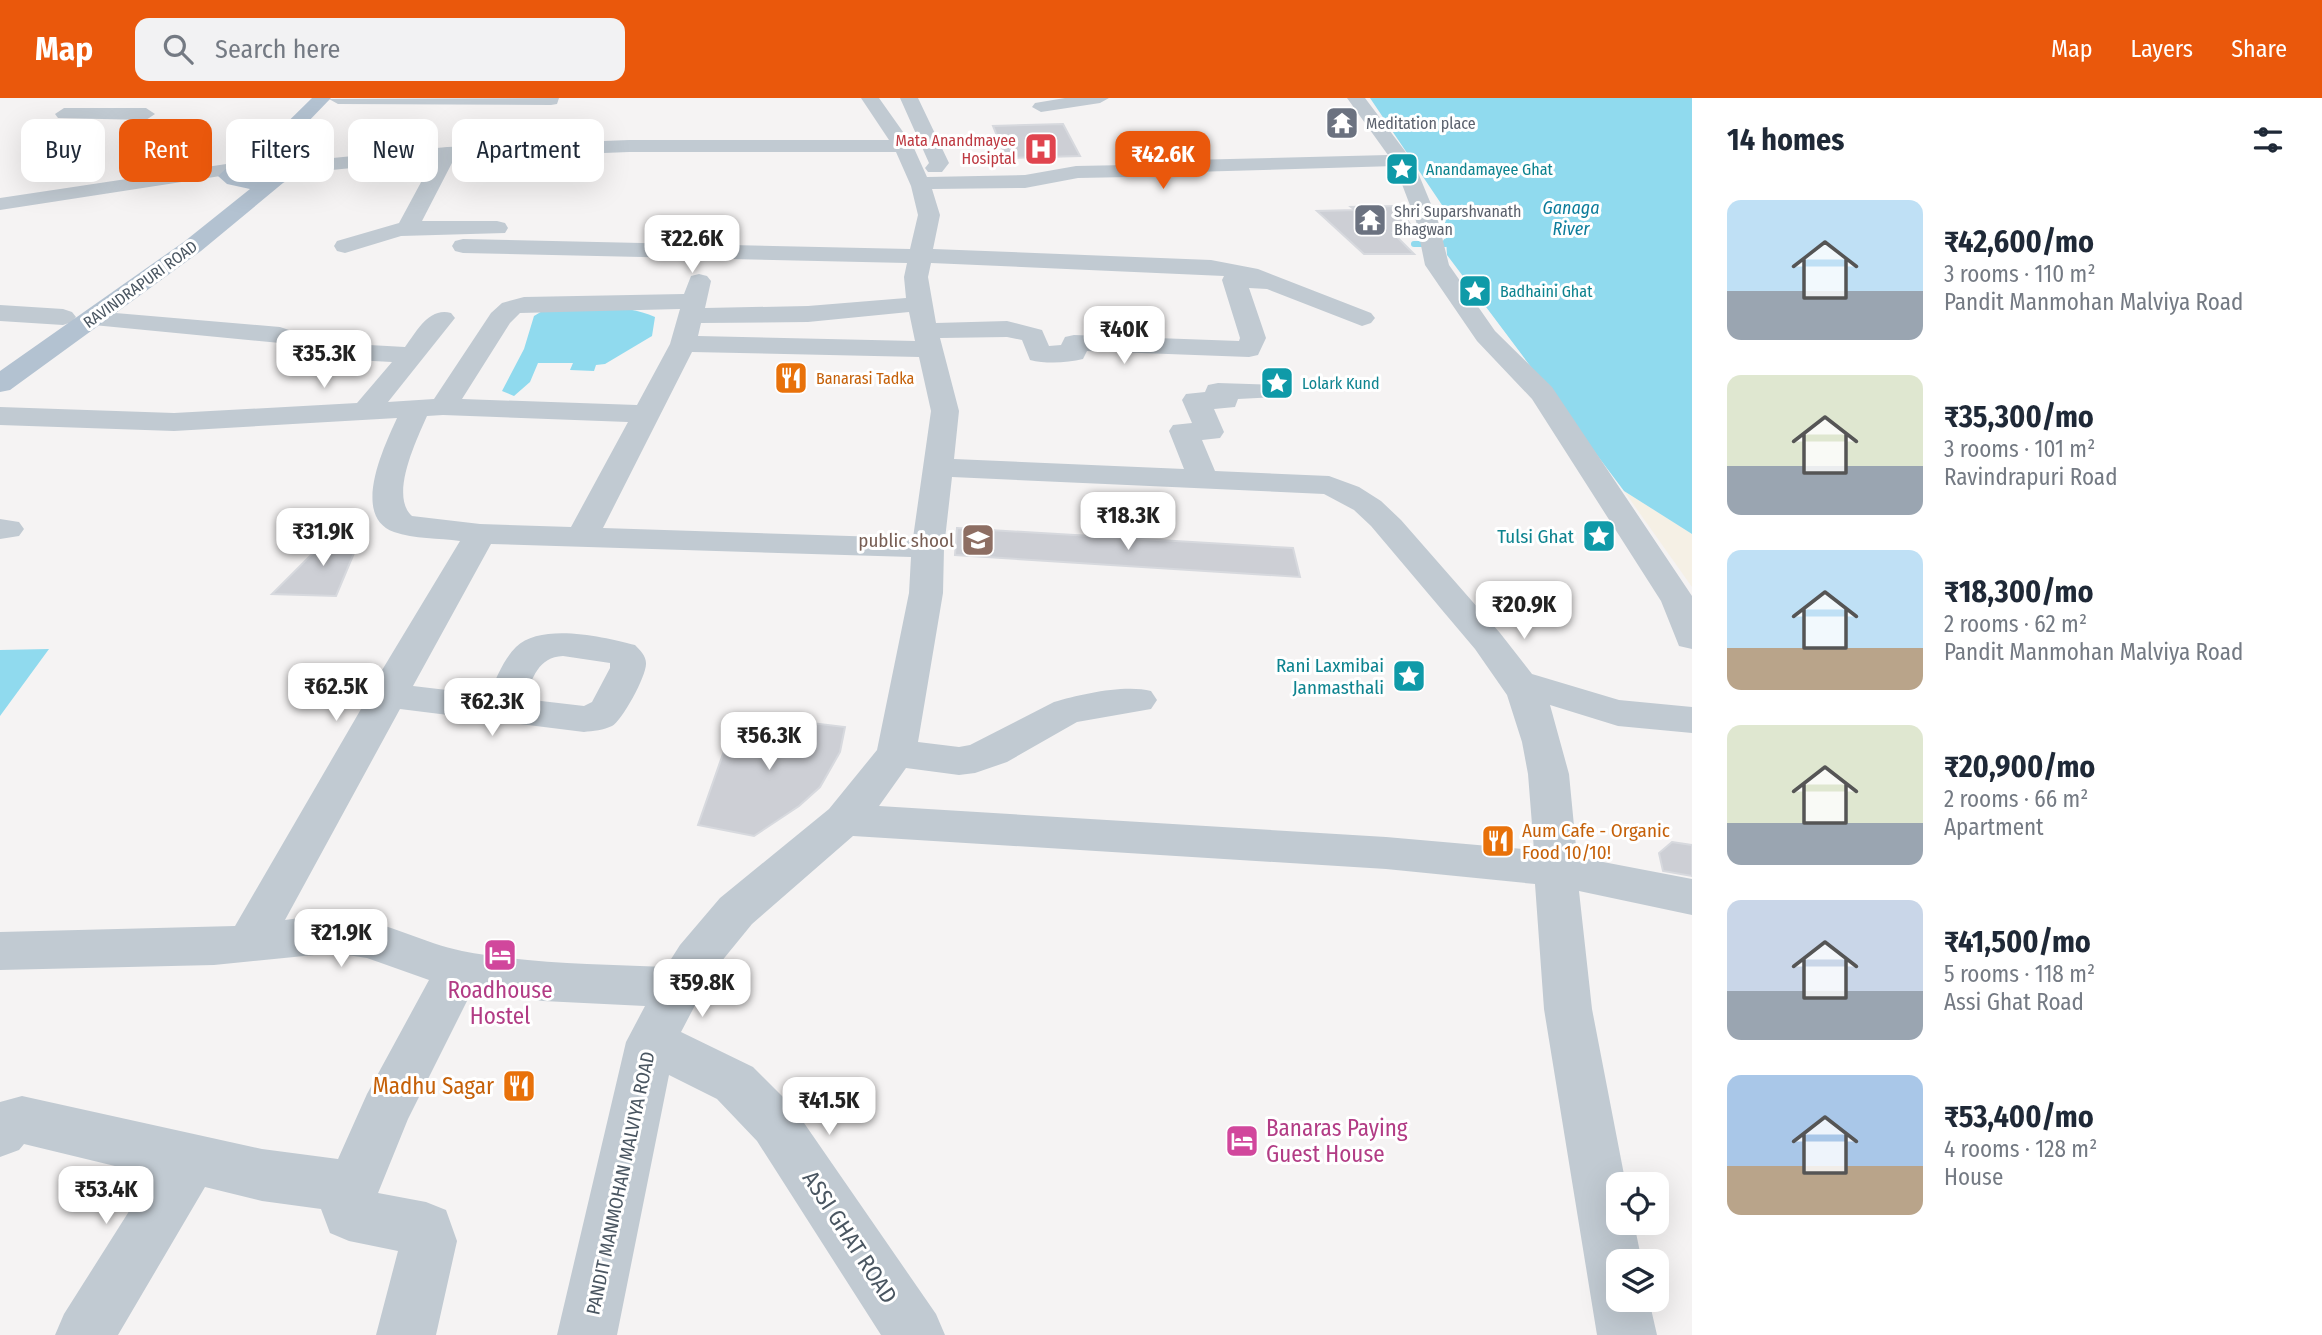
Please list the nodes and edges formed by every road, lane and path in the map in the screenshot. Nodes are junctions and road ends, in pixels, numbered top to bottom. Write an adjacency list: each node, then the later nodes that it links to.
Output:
1 (333, 98): 5 (street); 9 (main road); 10 (main road, RAVINDRAPURI ROAD)
2 (909, 98): 21 (street)
3 (1100, 98): 6 (street)
4 (1356, 98): 16 (street)
5 (544, 99): 11 (street)
6 (1041, 107)
7 (64, 114): 8 (street)
8 (140, 119)
9 (308, 119)
10 (319, 119)
11 (532, 119)
12 (882, 124): 13 (street); 21 (street, PANDIT MANMOHAN MALVIYA ROAD)
13 (604, 147)
14 (447, 153): 15 (street); 17 (street); 23 (street)
15 (452, 153)
16 (1401, 160): 21 (street); 49 (street)
17 (334, 165)
18 (226, 176): 22 (street)
19 (229, 182): 30 (main road, RAVINDRAPURI ROAD)
20 (270, 182): 33 (main road, RAVINDRAPURI ROAD)
21 (923, 185): 26 (street, PANDIT MANMOHAN MALVIYA ROAD)
22 (0, 206)
23 (408, 226): 24 (street); 26 (street)
24 (345, 246)
25 (463, 246): 26 (street)
26 (923, 246): 27 (street); 34 (street, PANDIT MANMOHAN MALVIYA ROAD)
27 (1273, 283): 32 (street); 34 (street)
28 (695, 299): 34 (street); 35 (street); 40 (street)
29 (0, 313): 30 (street)
30 (63, 317): 37 (main road, RAVINDRAPURI ROAD)
31 (442, 318): 36 (street)
32 (1362, 318)
33 (92, 319): 36 (street); 38 (main road, RAVINDRAPURI ROAD)
34 (925, 328): 35 (street); 44 (street, PANDIT MANMOHAN MALVIYA ROAD)
35 (683, 344): 42 (street)
36 (412, 355): 41 (street)
37 (0, 359)
38 (0, 384)
39 (1269, 391): 45 (street)
40 (429, 408): 41 (street); 42 (street); 46 (street)
41 (365, 412): 43 (street)
42 (647, 414): 47 (street)
43 (0, 416)
44 (938, 467): 45 (street); 48 (street, PANDIT MANMOHAN MALVIYA ROAD)
45 (1203, 479): 50 (street)
46 (480, 534): 47 (street); 51 (street)
47 (582, 537): 48 (street)
48 (929, 548): 55 (street, PANDIT MANMOHAN MALVIYA ROAD)
49 (1692, 638)
50 (1518, 682): 54 (street); 57 (street)
51 (386, 695): 53 (street); 59 (street)
52 (1138, 700): 55 (street)
53 (501, 709)
54 (1692, 720)
55 (896, 753): 56 (street, PANDIT MANMOHAN MALVIYA ROAD)
56 (844, 820): 57 (street); 62 (street, PANDIT MANMOHAN MALVIYA ROAD)
57 (1554, 869): 58 (street); 67 (street)
58 (1692, 897)
59 (248, 944): 60 (street); 61 (street)
60 (0, 951)
61 (458, 970): 62 (street); 66 (street)
62 (679, 987): 63 (street, PANDIT MANMOHAN MALVIYA ROAD)
63 (651, 1042): 71 (street, PANDIT MANMOHAN MALVIYA ROAD); 72 (street, ASSI GHAT ROAD)
64 (0, 1133): 65 (street)
65 (192, 1157): 66 (street); 69 (street)
66 (352, 1187): 70 (street)
67 (1611, 1249)
68 (1622, 1312): 73 (street)
69 (85, 1335)
70 (406, 1335)
71 (587, 1335)
72 (915, 1335)
73 (1627, 1335)

